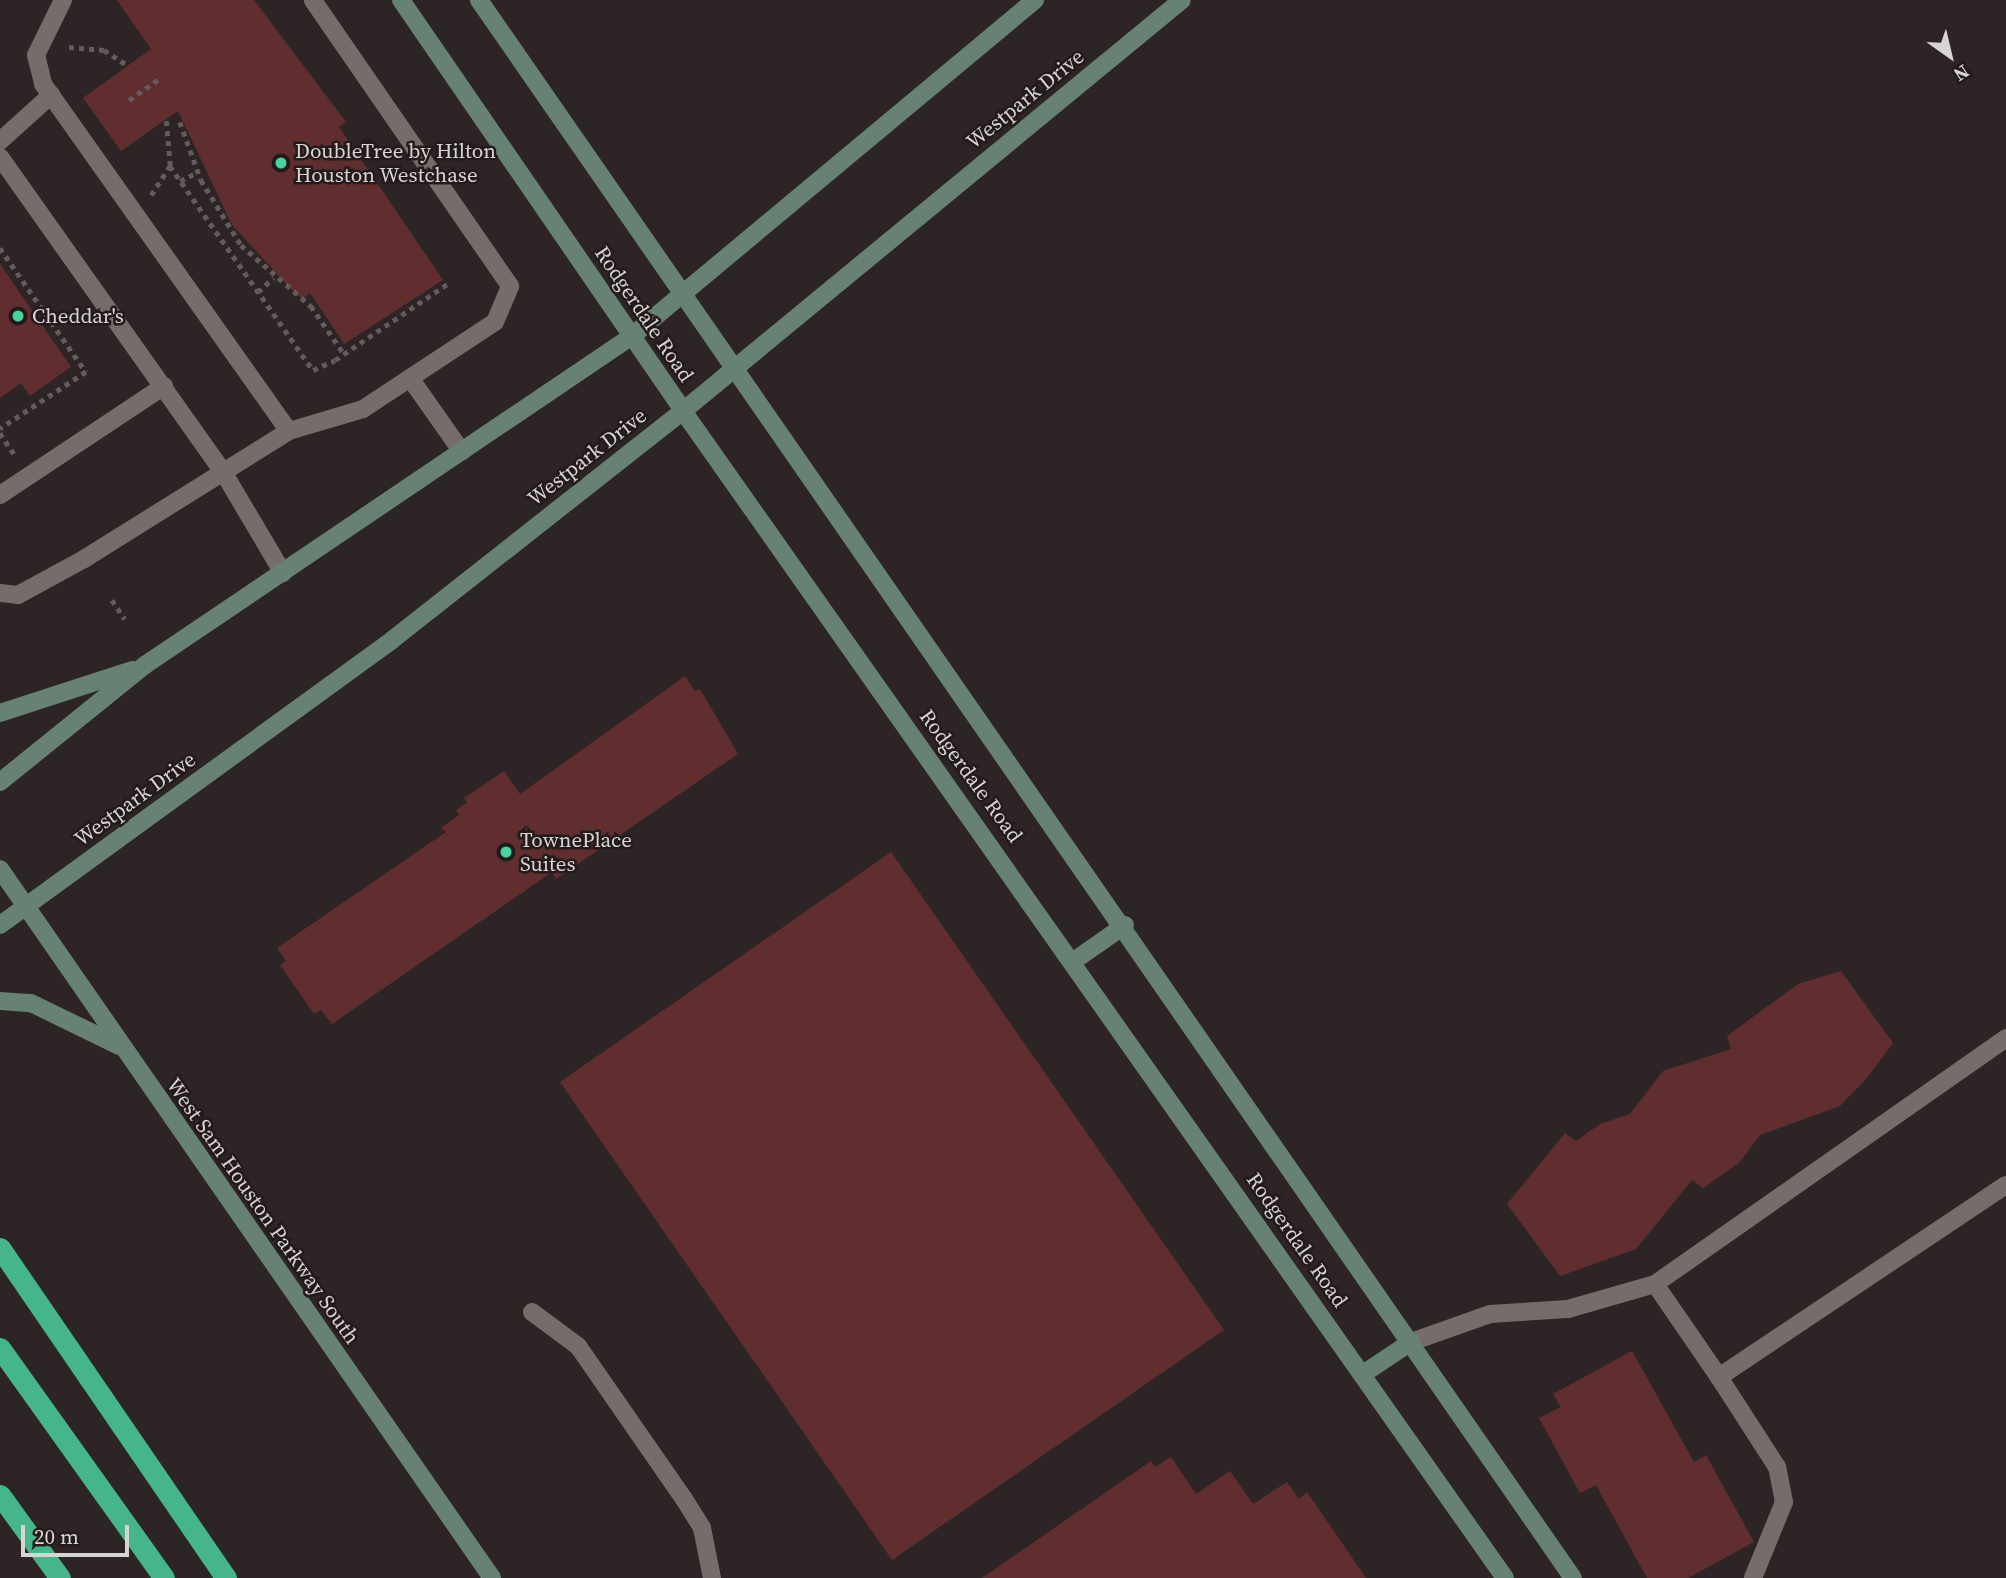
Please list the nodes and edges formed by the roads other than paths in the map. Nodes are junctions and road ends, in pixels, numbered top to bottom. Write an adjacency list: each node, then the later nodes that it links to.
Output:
1 (63, 0): 7 (lane)
2 (313, 0): 13 (lane)
3 (401, 0): 11 (street, Rodgerdale Road)
4 (479, 0): 10 (street, Rodgerdale Road)
5 (1035, 0): 10 (street)
6 (1182, 0): 12 (street, Westpark Drive)
7 (51, 95): 8 (lane); 16 (lane)
8 (0, 141)
9 (0, 157): 14 (lane)
10 (684, 292): 11 (street); 12 (street, Rodgerdale Road)
11 (632, 336): 15 (street, Rodgerdale Road); 17 (street)
12 (735, 368): 15 (street, Westpark Drive); 28 (street, Rodgerdale Road)
13 (410, 378): 16 (lane); 17 (lane)
14 (164, 386): 18 (lane); 19 (lane)
15 (683, 411): 26 (street, Westpark Drive); 29 (street, Rodgerdale Road)
16 (289, 431): 18 (lane)
17 (462, 453): 20 (street)
18 (225, 474): 20 (lane); 21 (lane)
19 (0, 495)
20 (283, 573): 22 (street)
21 (0, 593)
22 (145, 665): 23 (street); 24 (street)
23 (0, 713)
24 (0, 782)
25 (0, 869): 26 (street, West Sam Houston Parkway South)
26 (26, 905): 27 (street, Westpark Drive); 32 (street, West Sam Houston Parkway South)
27 (0, 925)
28 (1125, 925): 29 (street); 37 (street, Rodgerdale Road)
29 (1074, 960): 39 (street, Rodgerdale Road)
30 (0, 1001): 32 (street)
31 (2006, 1038): 35 (lane)
32 (119, 1046): 45 (street, West Sam Houston Parkway South)
33 (2006, 1185): 40 (lane)
34 (0, 1248): 44 (highway)
35 (1655, 1284): 37 (lane); 40 (lane)
36 (532, 1312): 46 (lane)
37 (1411, 1342): 39 (street); 48 (street, Rodgerdale Road)
38 (0, 1348): 43 (highway)
39 (1363, 1374): 47 (street, Rodgerdale Road)
40 (1719, 1377): 49 (lane)
41 (0, 1495): 42 (highway)
42 (60, 1578)
43 (164, 1578)
44 (226, 1578)
45 (492, 1578)
46 (712, 1578)
47 (1505, 1578)
48 (1573, 1578)
49 (1753, 1578)

